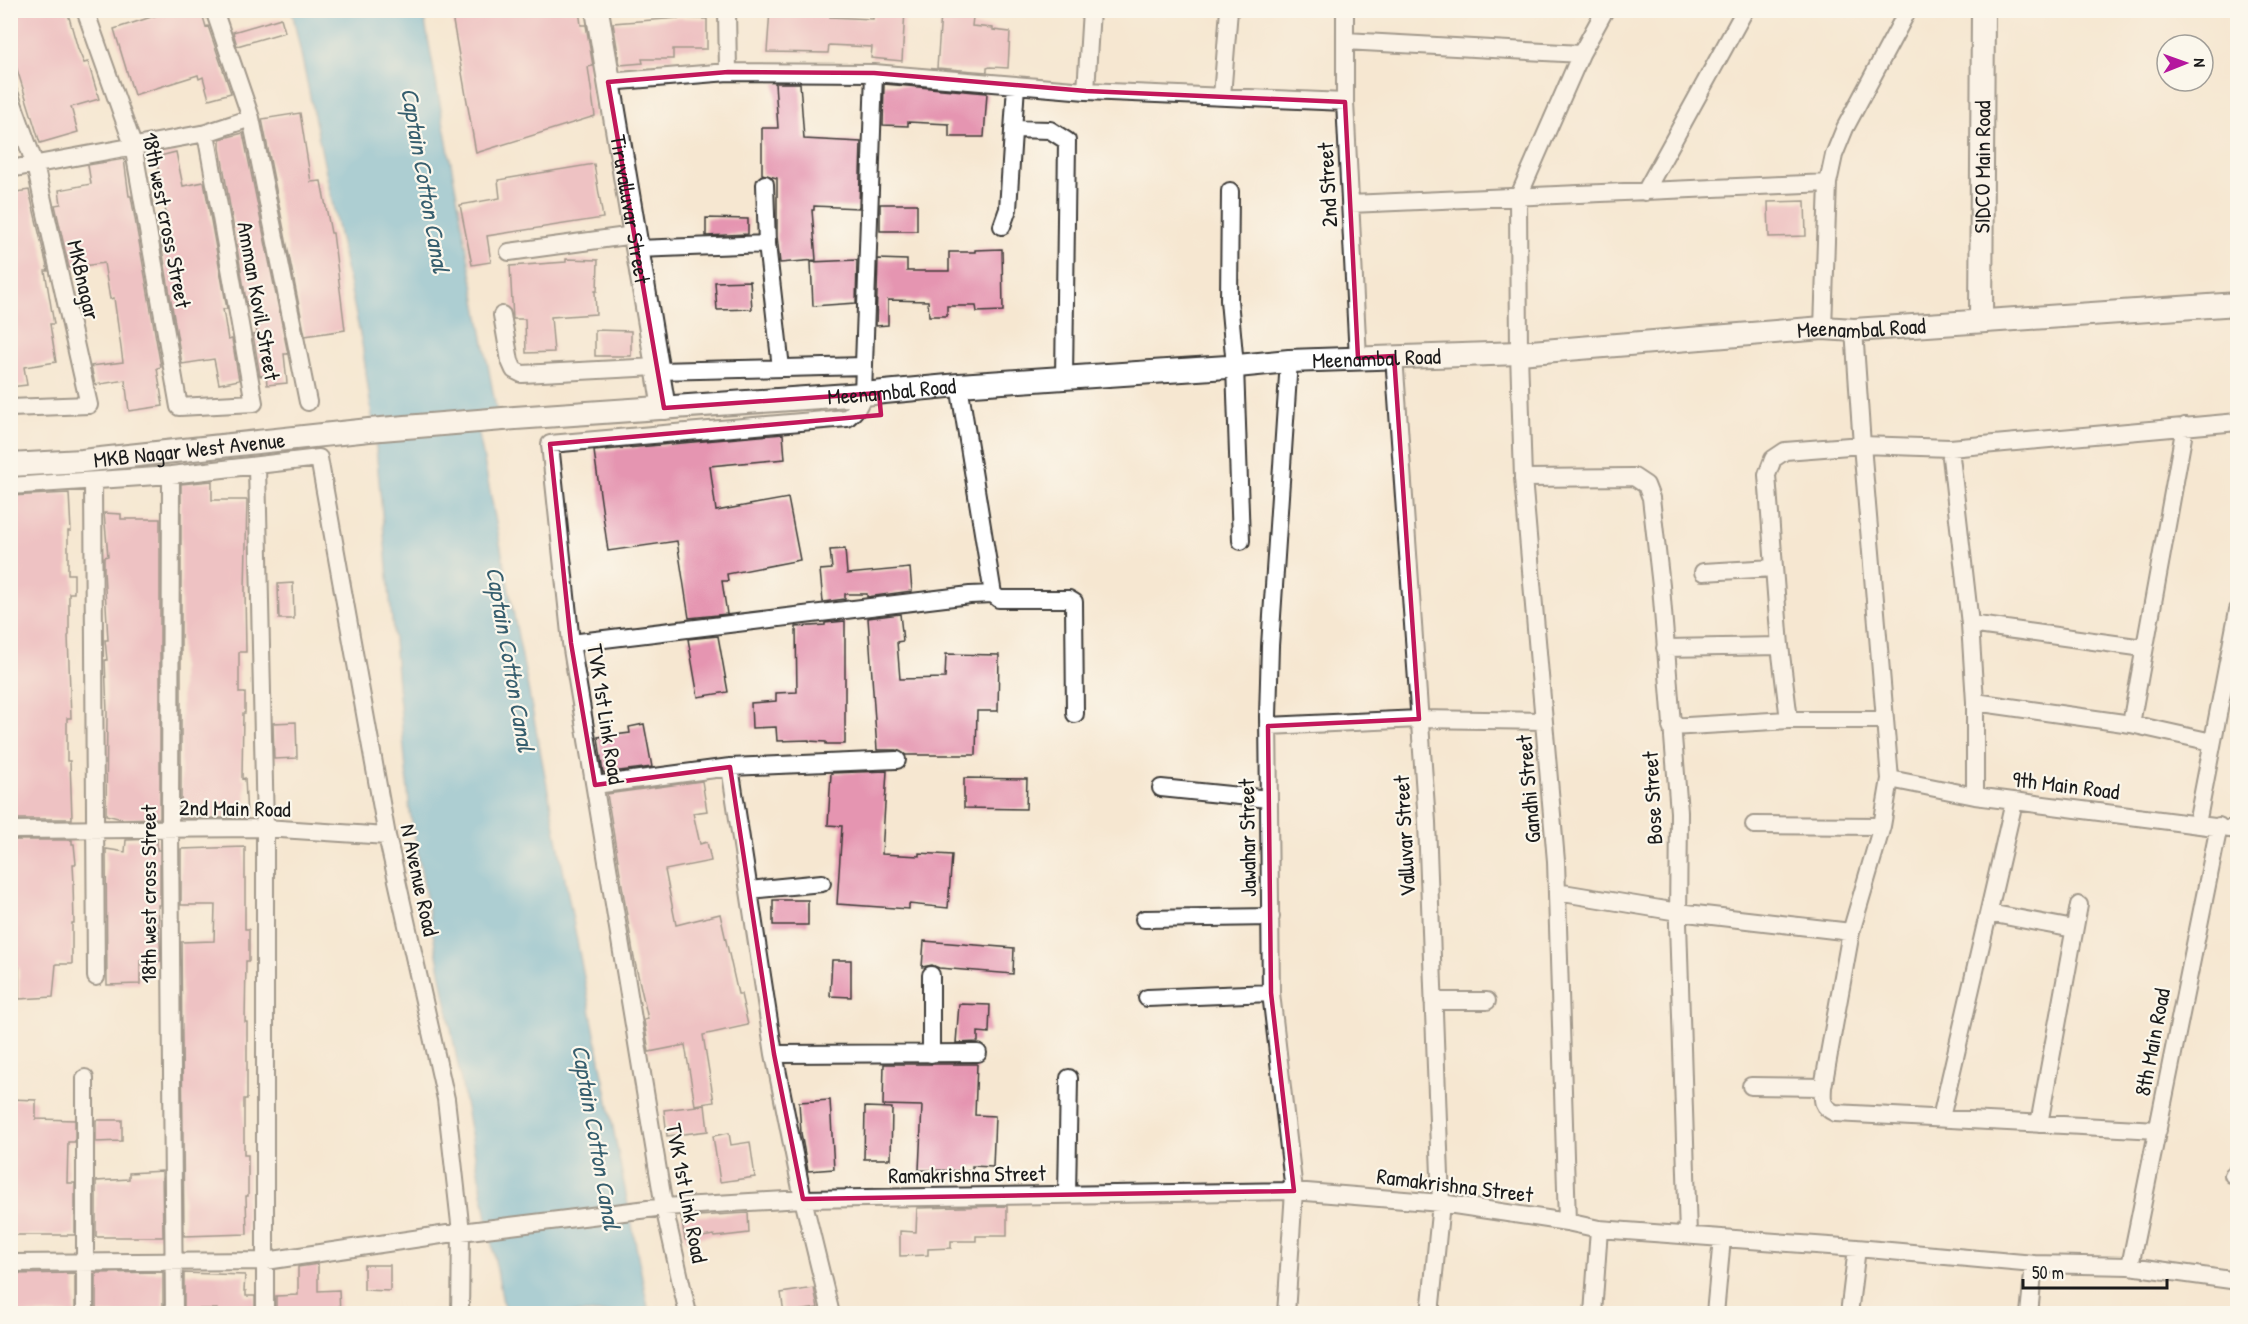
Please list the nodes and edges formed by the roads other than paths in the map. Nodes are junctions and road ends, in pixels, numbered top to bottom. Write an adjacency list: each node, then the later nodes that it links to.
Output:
1 (85, 10): 25 (street, 18th west cross Street)
2 (214, 10): 22 (street)
3 (597, 10): 16 (main road, Tiruvalluvar Street)
4 (727, 10): 14 (street)
5 (1091, 10): 18 (street)
6 (1229, 10): 20 (street)
7 (1345, 10): 12 (street, 2nd Street)
8 (1605, 10): 13 (street)
9 (1745, 10): 31 (street)
10 (1908, 10): 28 (street)
11 (1983, 10): 40 (main road, SIDCO Main Road)
12 (1345, 41): 13 (street); 21 (street, 2nd Street)
13 (1581, 54): 32 (street)
14 (728, 72): 15 (street); 16 (street)
15 (874, 73): 17 (street); 47 (street)
16 (608, 82): 35 (main road, Tiruvalluvar Street)
17 (1016, 85): 18 (street); 23 (street)
18 (1086, 91): 20 (street)
19 (10, 94): 26 (street, MKBnagar)
20 (1222, 96): 21 (street)
21 (1345, 102): 33 (street, 2nd Street)
22 (251, 118): 24 (street); 54 (street)
23 (1013, 129): 34 (street); 51 (street)
24 (206, 133): 25 (street); 55 (street, Amman Kovil Street)
25 (133, 145): 26 (street); 55 (street, 18th west cross Street)
26 (34, 165): 27 (street); 56 (street, MKBnagar)
27 (10, 169)
28 (1828, 183): 31 (street); 41 (street)
29 (765, 184): 36 (street)
30 (1230, 191): 48 (street)
31 (1645, 192): 32 (street)
32 (1518, 198): 33 (street); 43 (street, Gandhi Street)
33 (1350, 204): 45 (street, 2nd Street)
34 (1002, 226)
35 (635, 242): 36 (street); 37 (street); 50 (main road, Tiruvalluvar Street)
36 (767, 244): 49 (street)
37 (509, 252)
38 (2238, 304): 40 (main road, Meenambal Road)
39 (502, 315): 50 (street)
40 (1981, 321): 42 (main road, Meenambal Road)
41 (1823, 328): 42 (main road, Meenambal Road); 43 (main road, Meenambal Road)
42 (1854, 330): 61 (street)
43 (1519, 353): 44 (main road, Meenambal Road); 66 (street, Gandhi Street)
44 (1394, 356): 45 (main road, Meenambal Road); 81 (street, Valluvar Street)
45 (1358, 358): 46 (main road, Meenambal Road)
46 (1289, 361): 48 (main road, Meenambal Road); 86 (street, Jawahar Street)
47 (864, 366): 49 (street); 53 (street)
48 (1235, 366): 51 (main road, Meenambal Road); 69 (street)
49 (781, 368): 50 (street)
50 (657, 369): 57 (main road, Tiruvalluvar Street)
51 (1064, 378): 52 (main road, Meenambal Road)
52 (959, 385): 53 (main road, Meenambal Road); 72 (street)
53 (863, 394): 57 (main road, Meenambal Road); 75 (street, TVK 1st Link Road)
54 (308, 402)
55 (179, 407)
56 (10, 408)
57 (664, 408): 58 (main road, Meenambal Road)
58 (515, 418): 63 (main road, MKB Nagar West Avenue)
59 (2238, 422): 60 (street)
60 (2185, 426): 62 (street); 78 (street)
61 (1862, 445): 62 (street); 70 (street); 83 (street)
62 (1950, 447): 74 (street)
63 (10, 465)
64 (257, 466): 65 (street); 101 (street); 106 (street, N Avenue Road)
65 (171, 475): 67 (street); 102 (street, 18th west cross Street)
66 (1523, 478): 77 (street, Bose Street); 84 (street, Gandhi Street)
67 (93, 481): 68 (street); 104 (street)
68 (10, 486)
69 (1241, 541)
70 (1774, 568): 71 (street); 76 (street)
71 (1703, 572)
72 (993, 594): 75 (street); 80 (street)
73 (2238, 610): 88 (street)
74 (1970, 624): 78 (street); 79 (street)
75 (571, 643): 92 (street, TVK 1st Link Road)
76 (1780, 646): 77 (street); 82 (street)
77 (1665, 648): 87 (street, Bose Street)
78 (2144, 648): 85 (street)
79 (1975, 702): 85 (street); 94 (street)
80 (1075, 714)
81 (1419, 719): 84 (street); 86 (street); 121 (street, Valluvar Street)
82 (1789, 720): 83 (street); 87 (street)
83 (1885, 720): 91 (street)
84 (1544, 721): 109 (street, Gandhi Street)
85 (2132, 724): 88 (street)
86 (1268, 726): 95 (street, Jawahar Street)
87 (1671, 727): 111 (street, Bose Street)
88 (2212, 742): 97 (street)
89 (897, 760): 90 (street)
90 (730, 767): 92 (street); 108 (street)
91 (1890, 779): 94 (street, 9th Main Road); 99 (street)
92 (595, 785): 137 (street, TVK 1st Link Road)
93 (1161, 788): 95 (street)
94 (1975, 796): 96 (street, 9th Main Road)
95 (1269, 799): 113 (street, Jawahar Street)
96 (2014, 802): 97 (street, 9th Main Road); 112 (street)
97 (2197, 824): 100 (street, 9th Main Road)
98 (1754, 825): 99 (street)
99 (1882, 826): 116 (street)
100 (2218, 826): 105 (street, 9th Main Road); 132 (street, 8th Main Road)
101 (265, 828): 102 (street, 2nd Main Road); 106 (street, 2nd Main Road); 145 (street)
102 (170, 829): 104 (street, 2nd Main Road); 146 (street, 18th west cross Street)
103 (10, 830): 104 (street, 2nd Main Road)
104 (94, 830): 118 (street)
105 (2238, 830)
106 (387, 836): 140 (street, N Avenue Road)
107 (822, 883): 108 (street)
108 (749, 890): 124 (street)
109 (1557, 892): 111 (street); 138 (street, Gandhi Street)
110 (2079, 905): 115 (street)
111 (1678, 912): 116 (street); 141 (street, Bose Street)
112 (1989, 913): 115 (street); 130 (street)
113 (1270, 917): 114 (street); 119 (street, Jawahar Street)
114 (1144, 920)
115 (2074, 929): 131 (street)
116 (1851, 932): 129 (street)
117 (931, 975): 125 (street)
118 (96, 977)
119 (1271, 993): 120 (street); 133 (street, Jawahar Street)
120 (1147, 998)
121 (1433, 1000): 122 (street); 136 (street, Valluvar Street)
122 (1487, 1001)
123 (978, 1053): 125 (street)
124 (774, 1054): 125 (street); 135 (street)
125 (931, 1054)
126 (85, 1078): 144 (street)
127 (1069, 1078): 134 (street)
128 (1751, 1086): 129 (street)
129 (1822, 1087): 130 (street)
130 (1941, 1118): 131 (street)
131 (2039, 1124): 132 (street)
132 (2158, 1130): 149 (street, 8th Main Road)
133 (1294, 1191): 134 (street, Ramakrishna Street); 136 (street, Ramakrishna Street); 157 (street, Jawahar Street)
134 (1067, 1195): 135 (street, Ramakrishna Street)
135 (803, 1199): 137 (street, Ramakrishna Street); 156 (street)
136 (1441, 1203): 138 (street, Ramakrishna Street); 158 (street, Valluvar Street)
137 (664, 1207): 140 (street, Ramakrishna Street); 155 (street, TVK 1st Link Road)
138 (1567, 1222): 139 (street, Ramakrishna Street)
139 (1599, 1229): 141 (street, Ramakrishna Street); 159 (street)
140 (461, 1232): 145 (street, Ramakrishna Street); 154 (street, N Avenue Road)
141 (1688, 1236): 142 (street, Ramakrishna Street)
142 (1722, 1238): 143 (street, Ramakrishna Street); 160 (street)
143 (1857, 1248): 148 (street, Ramakrishna Street); 161 (street)
144 (85, 1261): 146 (street, Ramakrishna Street); 147 (street, Ramakrishna Street); 151 (street)
145 (266, 1261): 146 (street, Ramakrishna Street); 153 (street)
146 (174, 1262): 152 (street, 18th west cross Street)
147 (10, 1263)
148 (2034, 1264): 149 (street, Ramakrishna Street); 162 (street)
149 (2130, 1266): 150 (street, Ramakrishna Street)
150 (2238, 1281)
151 (85, 1314)
152 (174, 1314)
153 (266, 1314)
154 (460, 1314)
155 (688, 1314)
156 (831, 1314)
157 (1286, 1314)
158 (1430, 1314)
159 (1593, 1314)
160 (1715, 1314)
161 (1849, 1314)
162 (2029, 1314)

